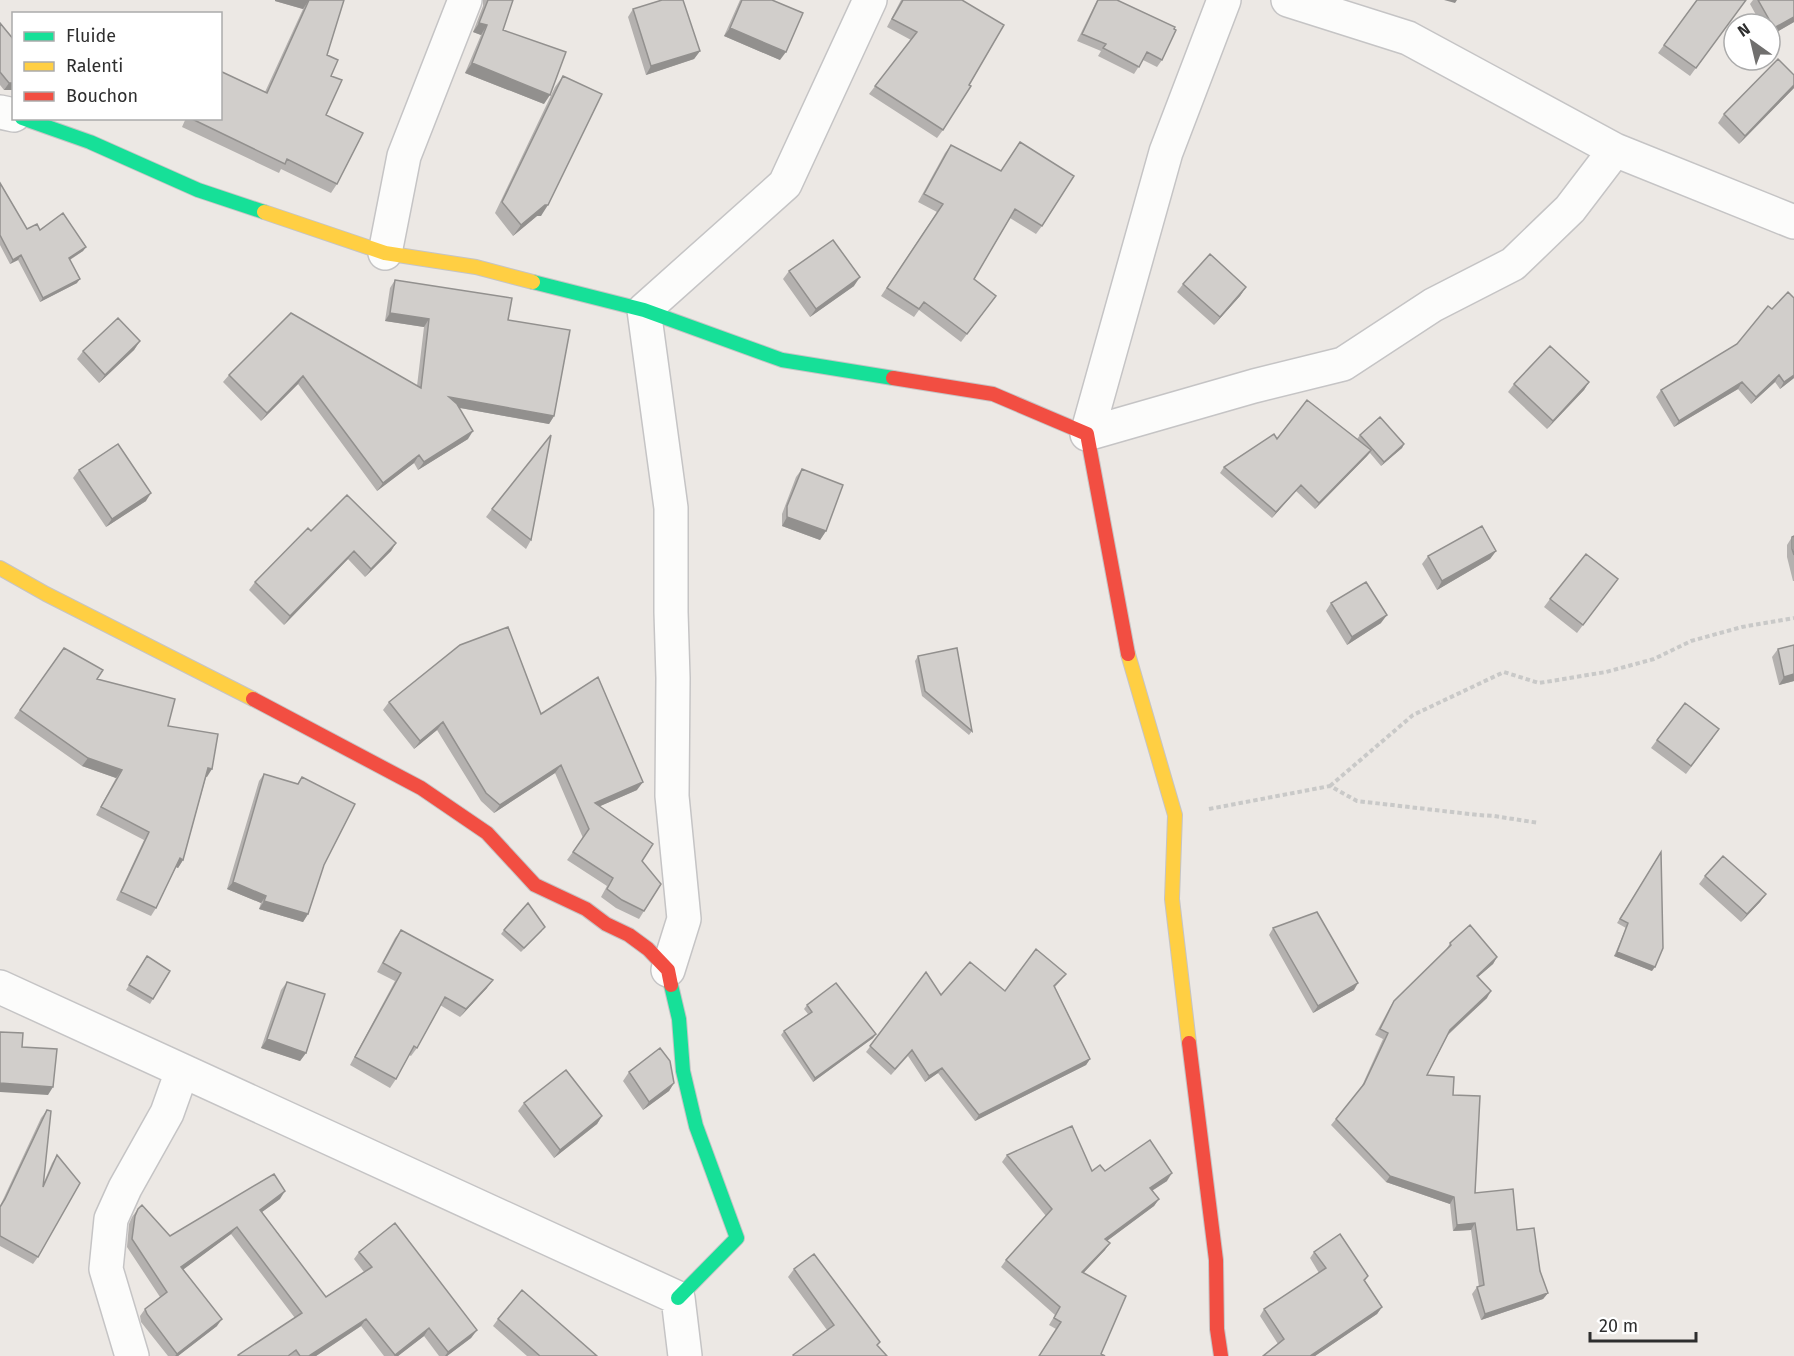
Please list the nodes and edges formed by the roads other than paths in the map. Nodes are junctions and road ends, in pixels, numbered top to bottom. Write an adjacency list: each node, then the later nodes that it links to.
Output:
1 (465, 0): 8 (street)
2 (870, 0): 9 (street)
3 (1224, 0): 10 (street)
4 (1288, 0): 6 (street)
5 (28, 120): 8 (street)
6 (1615, 150): 7 (street); 10 (street)
7 (1794, 222)
8 (385, 253): 9 (street)
9 (644, 310): 10 (street); 12 (street)
10 (1088, 434): 18 (street)
11 (0, 568): 12 (street)
12 (668, 970): 15 (street)
13 (0, 987): 14 (street)
14 (182, 1071): 15 (street); 16 (street)
15 (678, 1298): 17 (street)
16 (132, 1356)
17 (685, 1356)
18 (1221, 1356)

